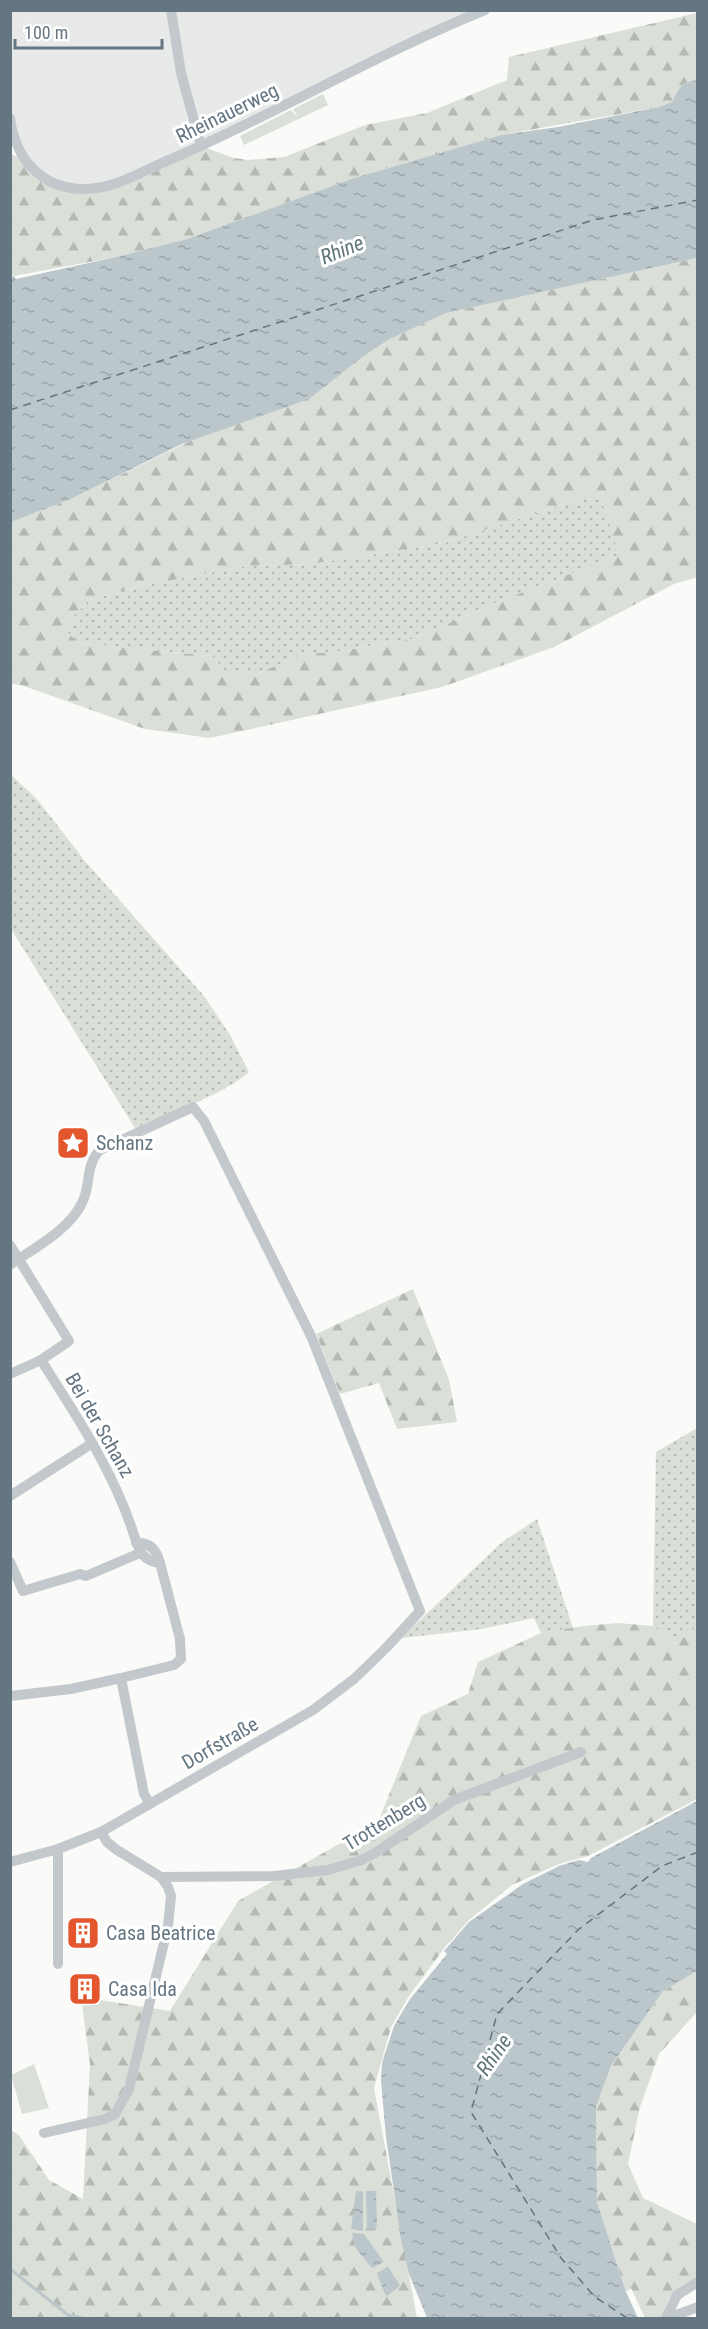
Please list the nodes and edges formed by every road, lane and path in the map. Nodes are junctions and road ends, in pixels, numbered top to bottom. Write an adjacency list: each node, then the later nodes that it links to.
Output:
1 (171, 10): 4 (street)
2 (484, 10): 4 (street, Rheinauerweg)
3 (10, 118): 4 (street, Rheinauerweg)
4 (201, 146)
5 (10, 1245): 6 (street)
6 (15, 1262): 7 (street); 16 (street, Dorfstraße)
7 (41, 1360): 8 (street, Bei der Schanz); 9 (street, Bei der Schanz)
8 (10, 1374)
9 (91, 1444): 10 (street); 11 (street, Bei der Schanz)
10 (10, 1496)
11 (138, 1548): 12 (street); 13 (street)
12 (10, 1562)
13 (121, 1678): 14 (street); 16 (street)
14 (10, 1696)
15 (581, 1752): 20 (street, Trottenberg)
16 (150, 1804): 17 (street, Dorfstraße)
17 (101, 1832): 18 (street, Dorfstraße); 20 (street)
18 (58, 1849): 19 (street, Dorfstraße); 21 (street)
19 (10, 1862)
20 (161, 1877): 22 (street)
21 (58, 1964)
22 (44, 2133)
23 (698, 2282): 25 (street)
24 (698, 2307): 25 (street)
25 (667, 2319)

